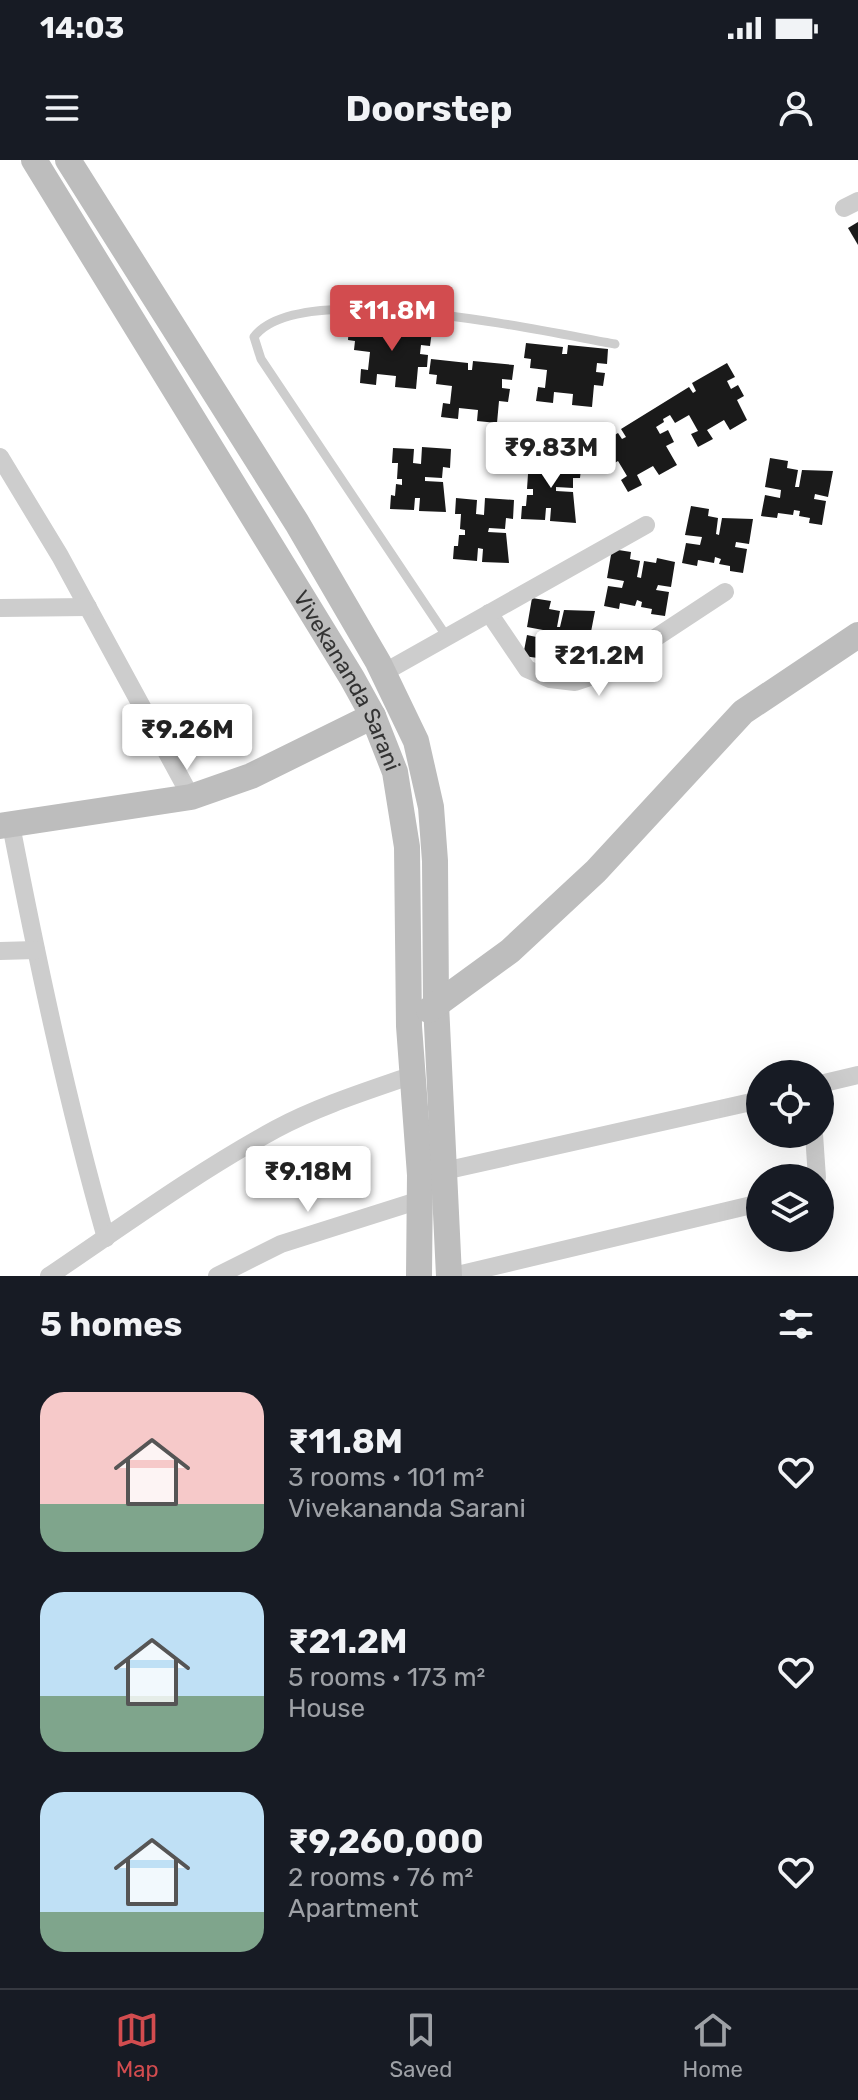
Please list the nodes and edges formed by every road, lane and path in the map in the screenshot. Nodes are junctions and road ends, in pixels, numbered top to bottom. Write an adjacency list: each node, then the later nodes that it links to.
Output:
1 (34, 160): 4 (street, Vivekananda Sarani)
2 (68, 160): 3 (street, Vivekananda Sarani)
3 (154, 298): 4 (street); 14 (street, Vivekananda Sarani)
4 (129, 314): 15 (street, Vivekananda Sarani)
5 (615, 344): 13 (lane)
6 (0, 457): 9 (street)
7 (646, 525): 11 (street)
8 (725, 592): 11 (street)
9 (88, 607): 10 (street); 16 (street)
10 (0, 608)
11 (489, 613): 13 (street)
12 (858, 635): 20 (street)
13 (447, 637): 14 (street)
14 (383, 673): 20 (street, Vivekananda Sarani)
15 (373, 716): 16 (street); 21 (street, Vivekananda Sarani)
16 (191, 797): 17 (street)
17 (6, 825): 18 (street)
18 (36, 950): 19 (street); 28 (street)
19 (0, 951)
20 (436, 1004): 21 (street); 26 (street, Vivekananda Sarani)
21 (409, 1026): 22 (street, Vivekananda Sarani)
22 (413, 1075): 26 (street, Vivekananda Sarani); 28 (street)
23 (858, 1075): 24 (street)
24 (834, 1081)
25 (746, 1103): 26 (street)
26 (429, 1182): 30 (street); 31 (street, Vivekananda Sarani); 32 (street, Vivekananda Sarani)
27 (746, 1206): 32 (street)
28 (106, 1238): 29 (street)
29 (49, 1276)
30 (217, 1276)
31 (419, 1276)
32 (451, 1276)

